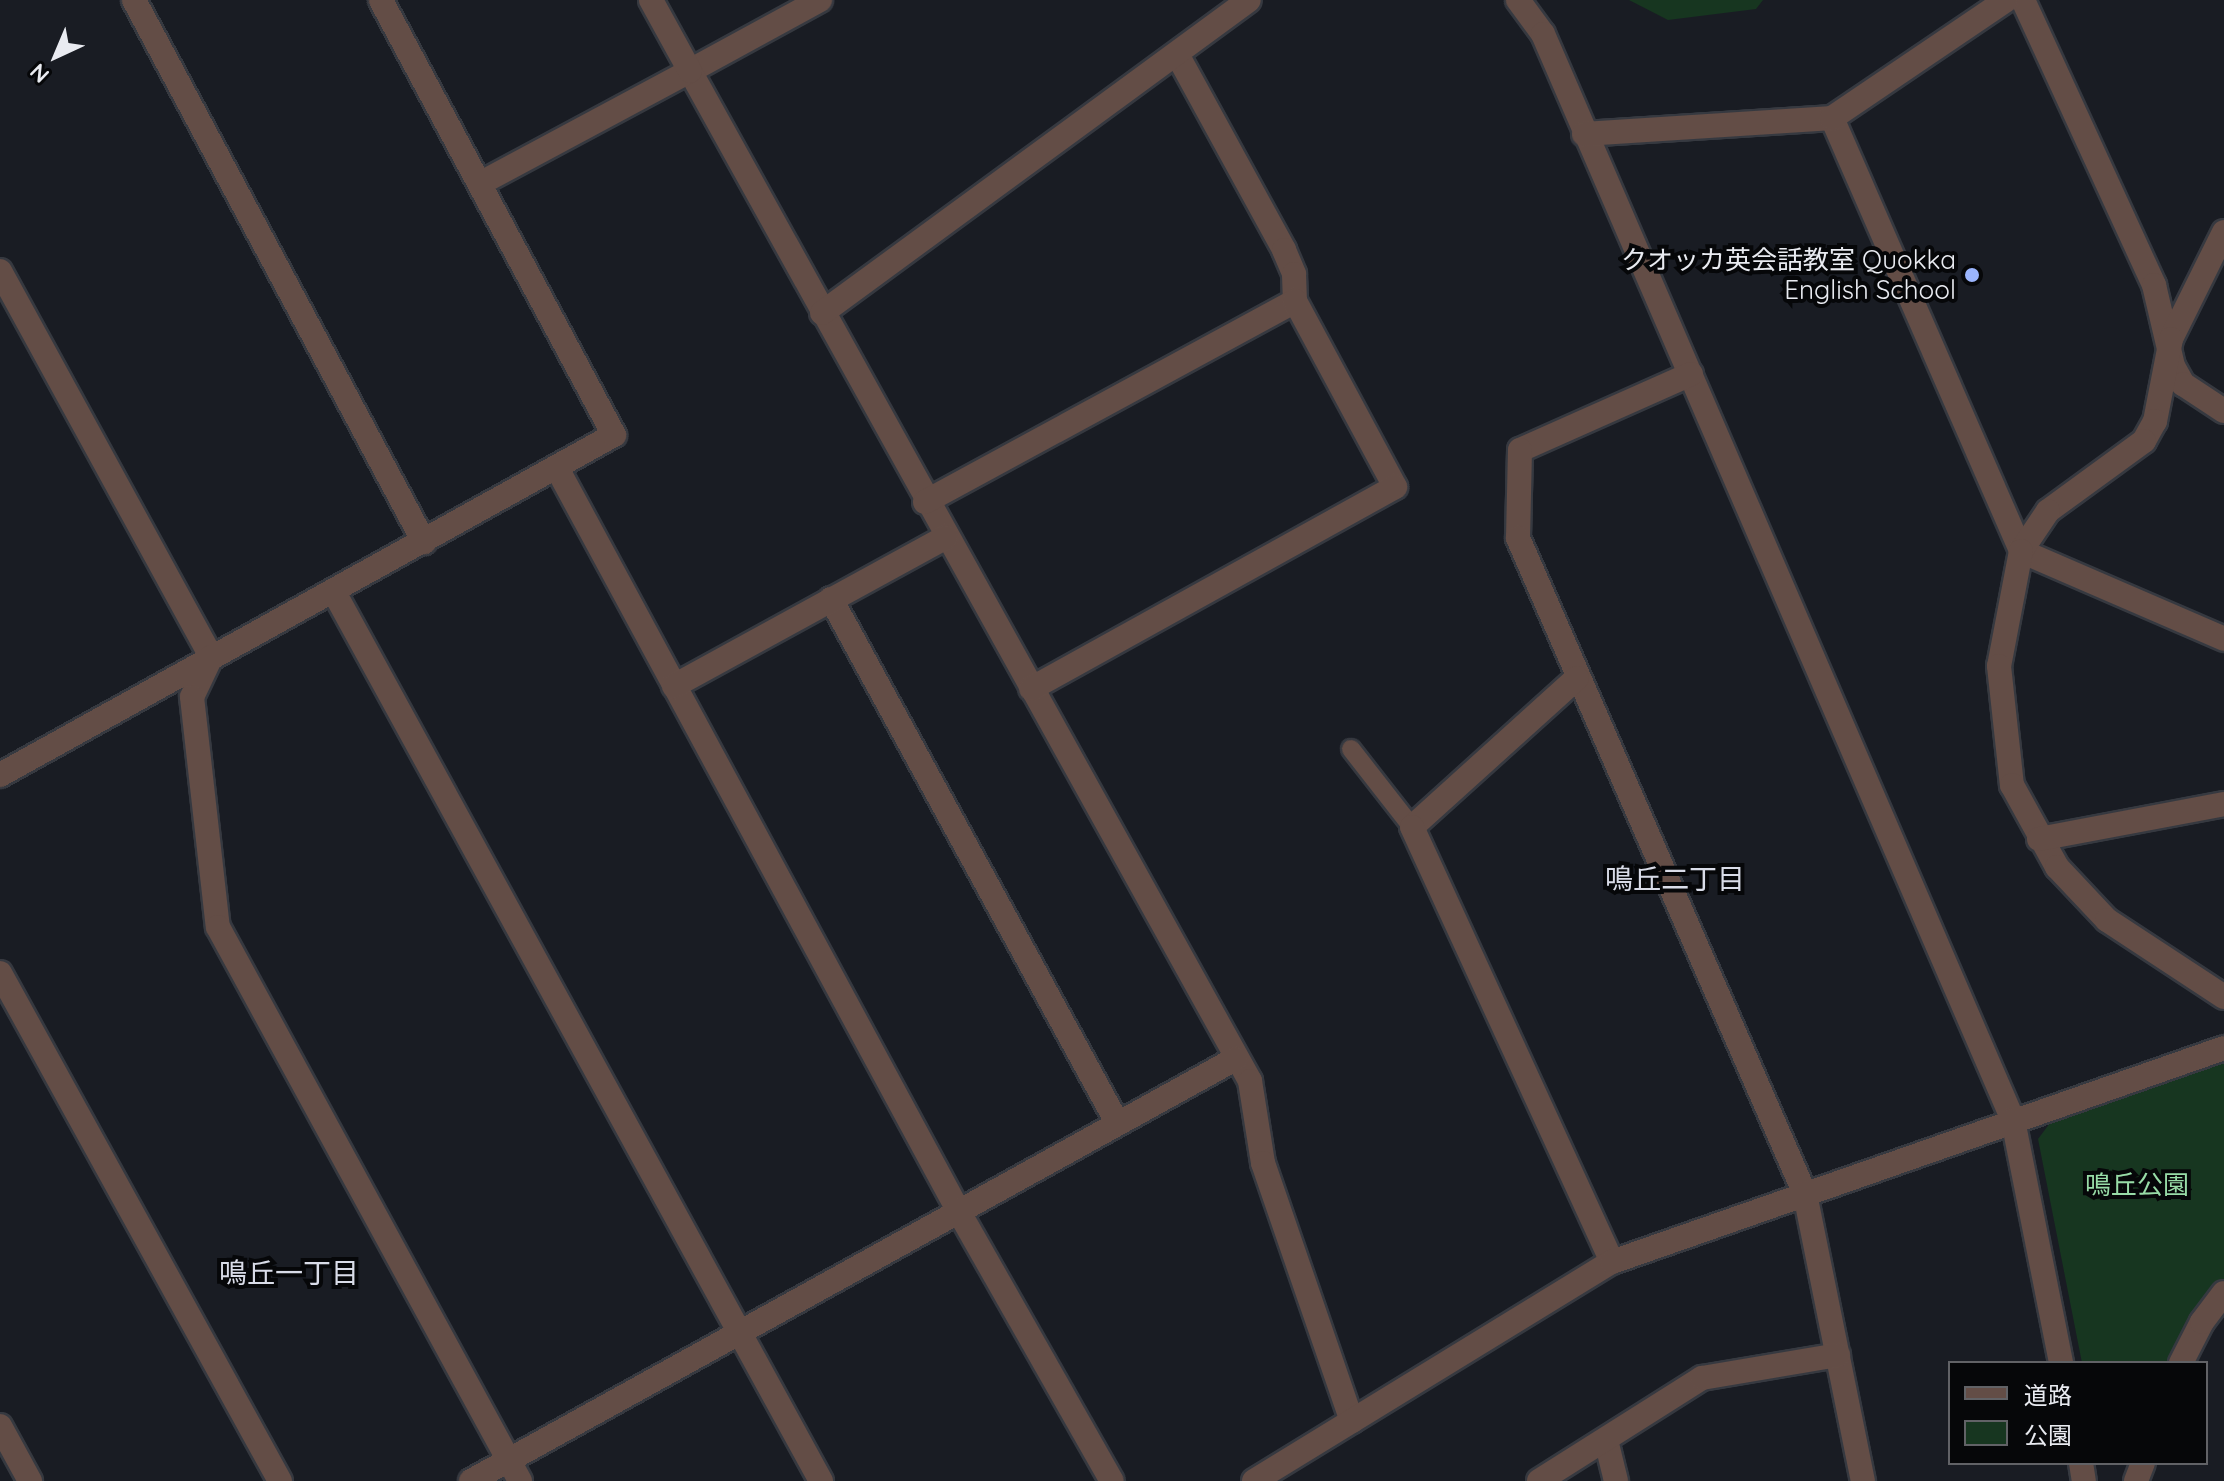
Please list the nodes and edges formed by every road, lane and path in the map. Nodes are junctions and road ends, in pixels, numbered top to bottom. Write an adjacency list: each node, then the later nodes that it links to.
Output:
1 (134, 0): 24 (street)
2 (381, 0): 13 (street)
3 (651, 0): 10 (street)
4 (820, 0): 10 (street)
5 (1249, 0): 9 (street)
6 (1518, 0): 12 (street)
7 (2006, 0): 11 (street)
8 (2023, 0): 18 (street)
9 (1178, 56): 16 (street); 17 (street)
10 (690, 71): 13 (street); 17 (street)
11 (1832, 118): 12 (street); 25 (street)
12 (1584, 134): 19 (street)
13 (481, 183): 21 (street)
14 (2224, 232): 18 (street)
15 (0, 271): 29 (street)
16 (1295, 301): 22 (street); 32 (street)
17 (822, 313): 22 (street)
18 (2171, 339): 20 (street); 25 (street)
19 (1691, 374): 30 (street); 42 (street)
20 (2224, 411)
21 (558, 470): 24 (street); 31 (street)
22 (925, 502): 23 (street)
23 (946, 537): 27 (street); 32 (street)
24 (424, 542): 26 (street)
25 (2021, 551): 28 (street); 37 (street)
26 (334, 592): 29 (street); 48 (street)
27 (831, 599): 31 (street); 43 (street)
28 (2224, 639)
29 (211, 657): 34 (street); 55 (street)
30 (1577, 678): 36 (street); 44 (street)
31 (674, 686): 45 (street)
32 (1031, 689): 41 (street)
33 (1351, 749): 36 (lane)
34 (0, 775)
35 (2224, 804): 37 (street)
36 (1412, 827): 46 (street)
37 (2039, 839): 39 (street)
38 (0, 973): 57 (street)
39 (2224, 997)
40 (2224, 1048): 42 (street)
41 (1235, 1059): 43 (street); 52 (street)
42 (2013, 1120): 44 (street); 50 (street)
43 (1118, 1124): 45 (street)
44 (1805, 1194): 46 (street); 49 (street)
45 (959, 1212): 48 (street); 60 (street)
46 (1612, 1262): 52 (street)
47 (2224, 1293): 51 (street)
48 (740, 1334): 55 (street); 59 (street)
49 (1838, 1355): 54 (street); 64 (street)
50 (2061, 1361)
51 (2182, 1361)
52 (1352, 1421): 61 (street)
53 (0, 1426): 56 (street)
54 (1606, 1440): 62 (street); 63 (street)
55 (514, 1471): 58 (street)
56 (30, 1481)
57 (280, 1481)
58 (471, 1481)
59 (821, 1481)
60 (1112, 1481)
61 (1254, 1481)
62 (1539, 1481)
63 (1616, 1481)
64 (1863, 1481)

